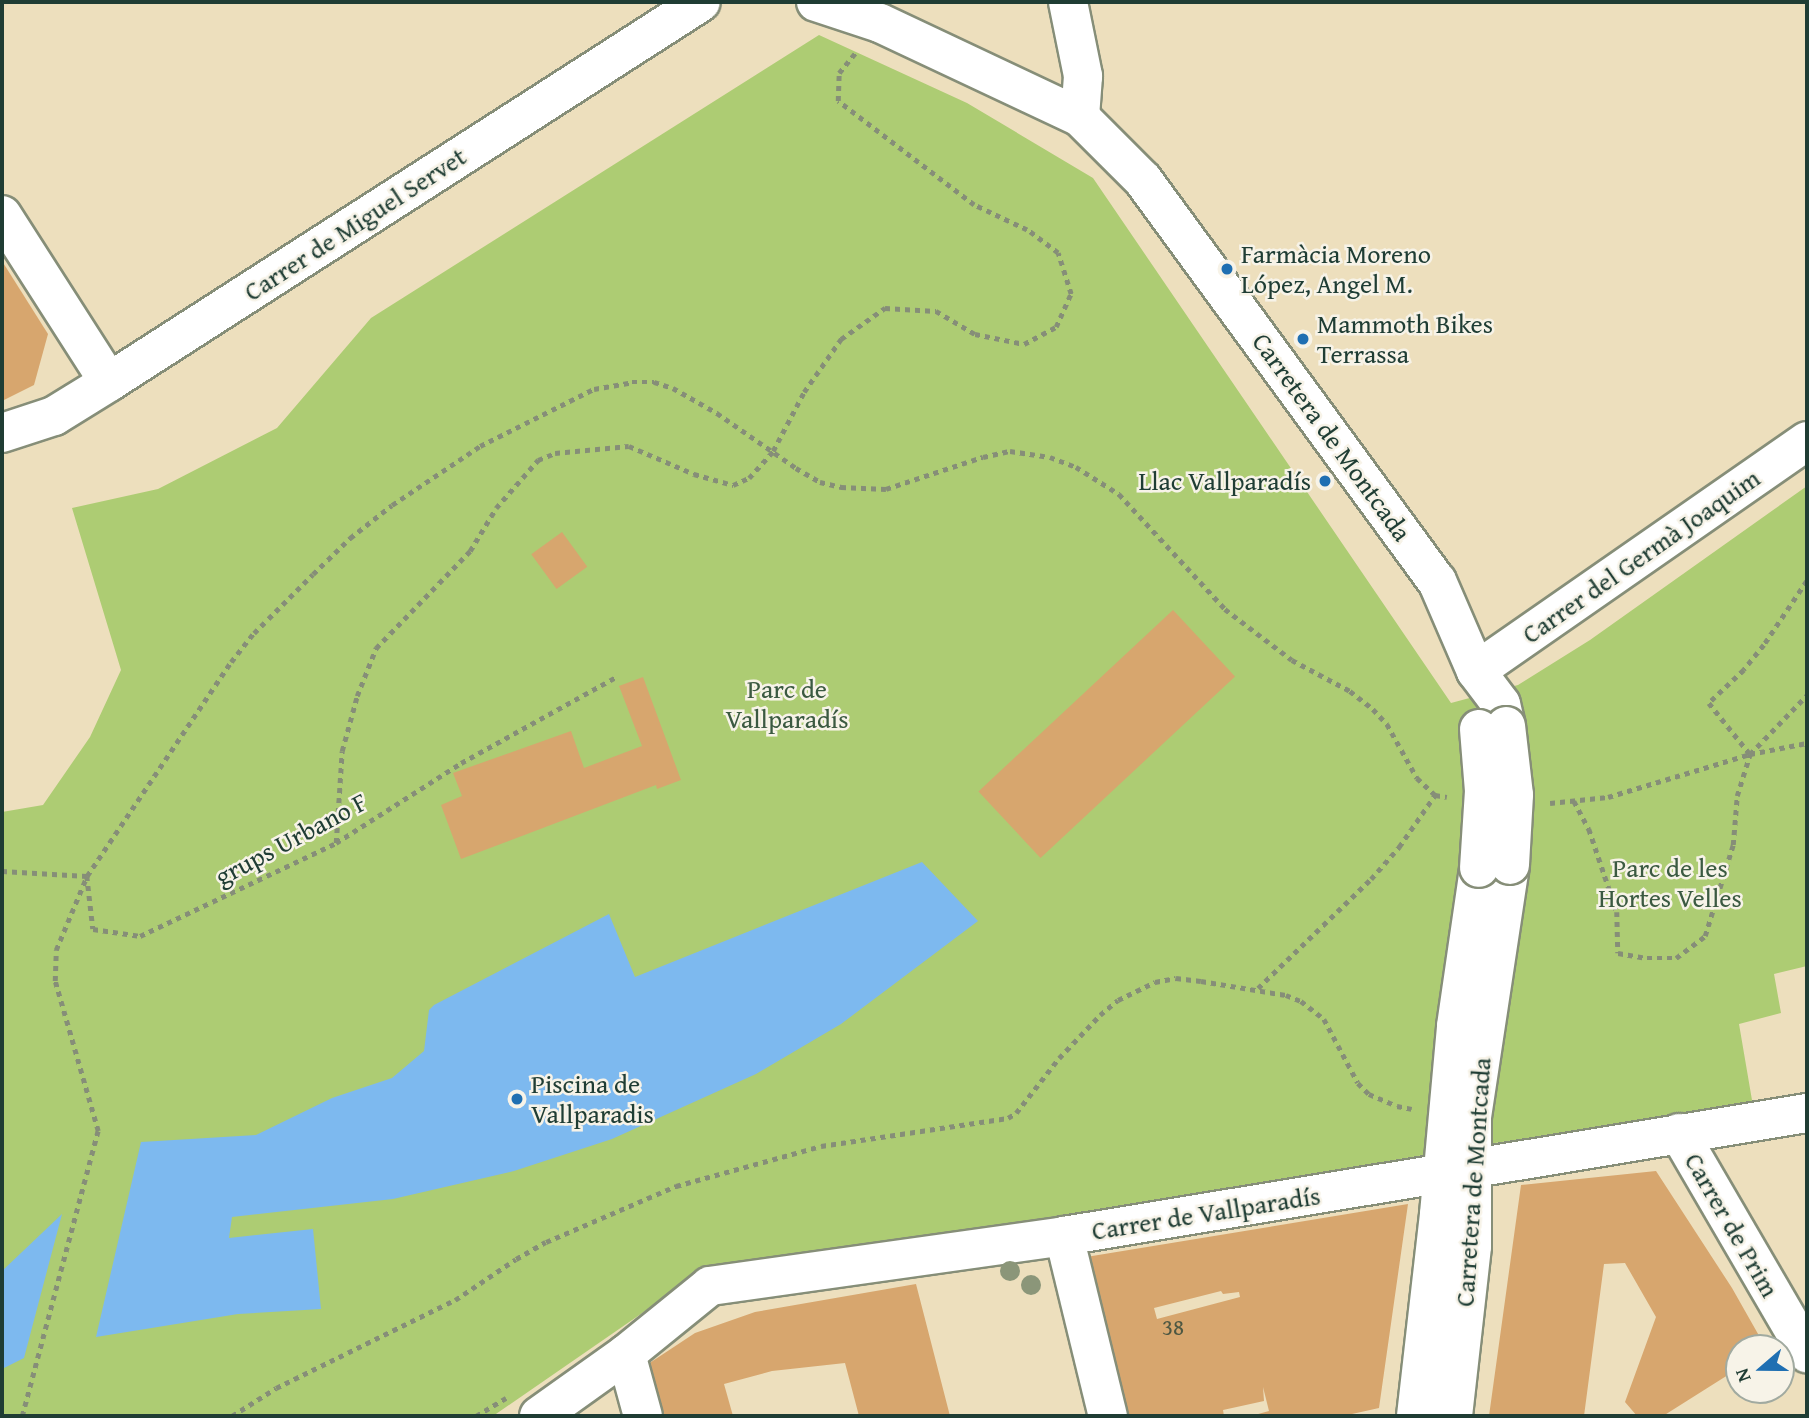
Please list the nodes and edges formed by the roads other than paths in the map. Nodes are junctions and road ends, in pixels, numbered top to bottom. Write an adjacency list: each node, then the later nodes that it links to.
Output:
1 (701, 2): 6 (street, Carrer de Miguel Servet)
2 (816, 2): 4 (street, Carretera de Montcada)
3 (1068, 2): 4 (street)
4 (1080, 117): 9 (street, Carretera de Montcada)
5 (2, 215): 6 (street)
6 (110, 382): 7 (street, Carrer de Miguel Servet)
7 (2, 433)
8 (1807, 441): 9 (street, Carrer del Germà Joaquim)
9 (1476, 671): 10 (street, Carretera de Montcada, bridge)
10 (1494, 867): 13 (street, Carretera de Montcada); 13 (street, Carretera de Montcada)
11 (1807, 1113): 12 (street, Carrer de Vallparadís)
12 (1679, 1133): 13 (street, Carrer de Vallparadís); 15 (street, Carrer de Prim)
13 (1457, 1172): 14 (street, Carrer de Vallparadís); 20 (street, Carretera de Montcada); 21 (street, Carretera de Montcada)
14 (1064, 1236): 16 (street, Carrer de Vallparadís); 19 (street)
15 (1807, 1353)
16 (626, 1354): 17 (street, Carrer de Vallparadís); 18 (street)
17 (539, 1416)
18 (643, 1416)
19 (1108, 1416)
20 (1416, 1416)
21 (1453, 1416)

